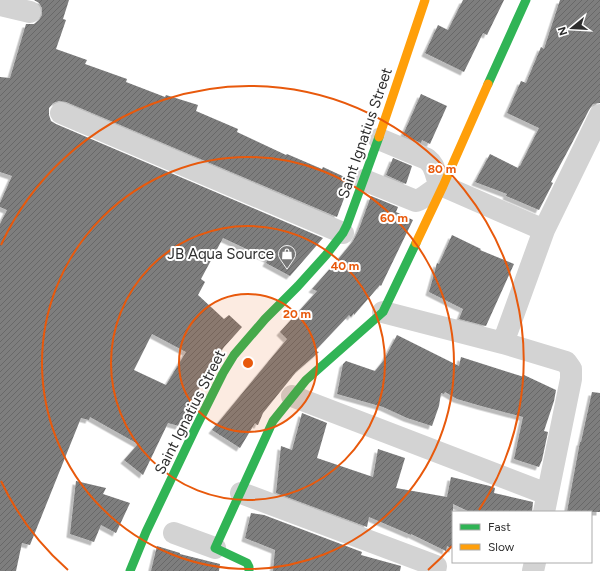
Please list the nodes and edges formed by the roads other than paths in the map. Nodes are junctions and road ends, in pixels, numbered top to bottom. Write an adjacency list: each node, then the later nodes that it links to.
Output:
1 (425, 0): 7 (street, Saint Ignatius Street)
2 (526, 0): 9 (street)
3 (0, 5): 4 (street)
4 (30, 12)
5 (61, 113): 11 (street)
6 (600, 115): 10 (street)
7 (378, 139): 8 (street, Saint Ignatius Street); 9 (street)
8 (364, 180): 9 (street); 11 (street, Saint Ignatius Street)
9 (443, 186): 10 (street); 12 (street)
10 (544, 230): 13 (street)
11 (343, 234): 20 (street, Saint Ignatius Street)
12 (383, 312): 13 (street); 14 (street)
13 (503, 343): 16 (street)
14 (292, 396): 15 (street); 16 (street)
15 (241, 493): 18 (street); 19 (street)
16 (546, 503)
17 (174, 533): 18 (street)
18 (215, 548): 21 (street)
19 (440, 569)
20 (130, 571)
21 (249, 571)

